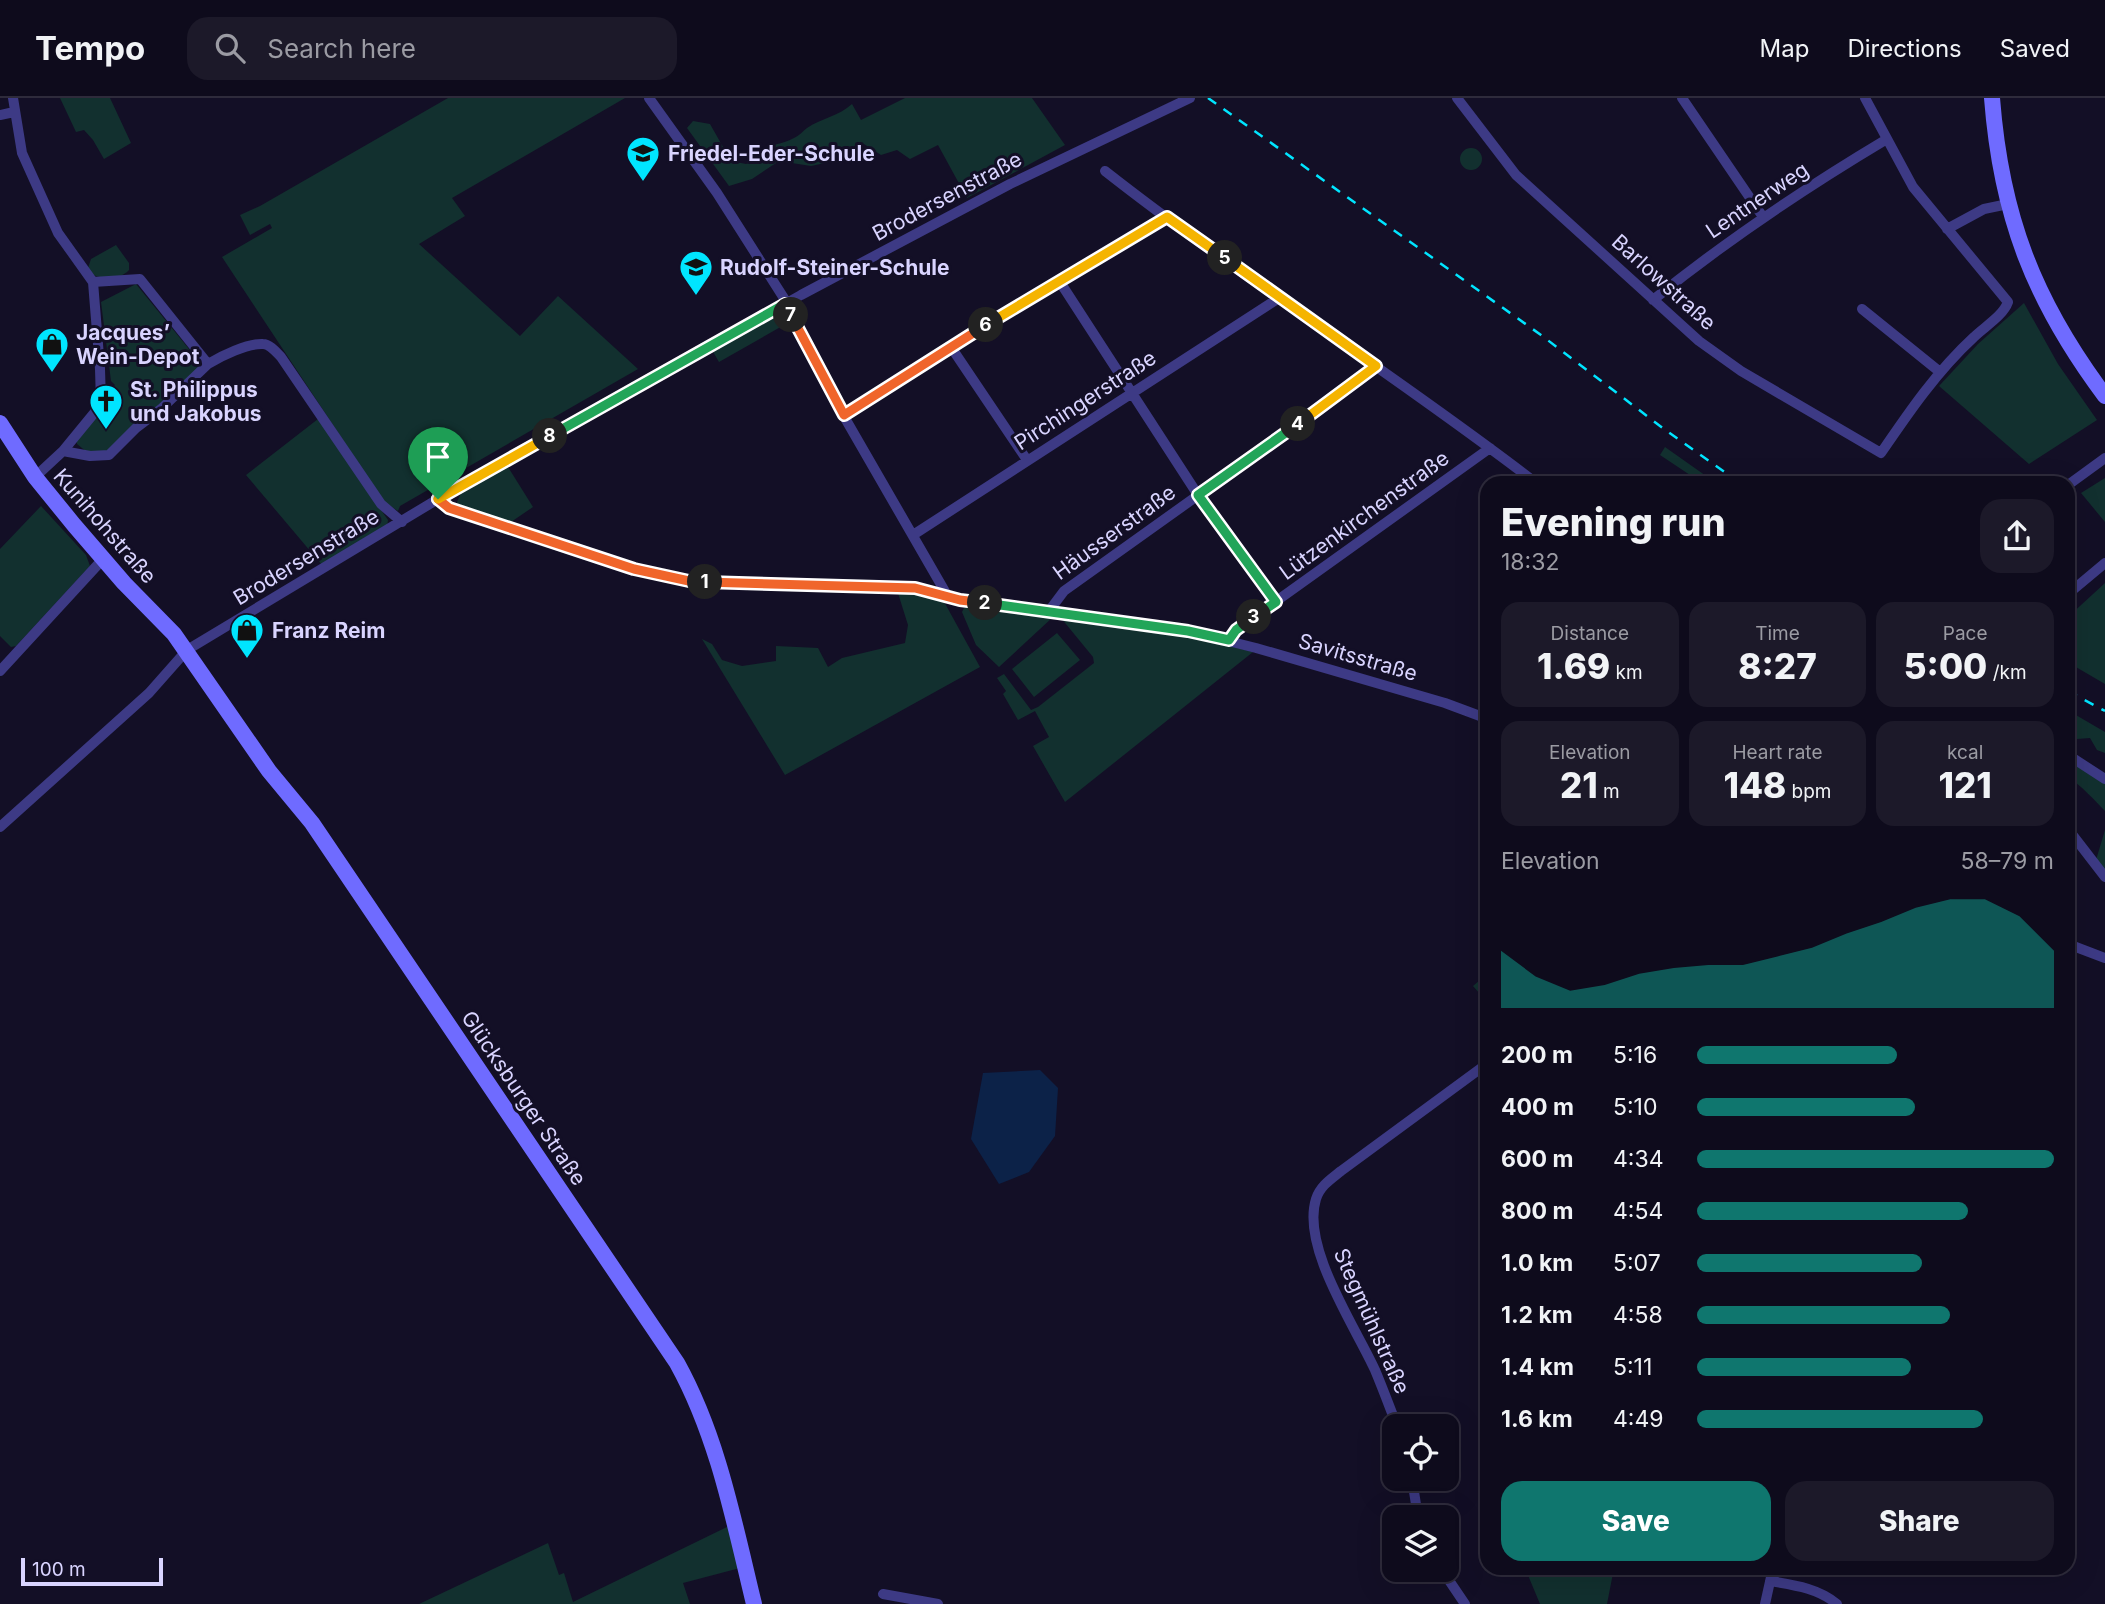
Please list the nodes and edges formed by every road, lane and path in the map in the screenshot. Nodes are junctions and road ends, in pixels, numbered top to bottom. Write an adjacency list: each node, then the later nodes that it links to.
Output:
1 (13, 98): 8 (street)
2 (649, 98): 20 (street)
3 (1190, 98): 20 (street, Brodersenstraße)
4 (1457, 98): 19 (street, Barlowstraße)
5 (1682, 98): 14 (street)
6 (1865, 98): 10 (street)
7 (1992, 98): 12 (street)
8 (14, 113): 9 (street); 16 (street)
9 (0, 115)
10 (1887, 139): 14 (street, Lentnerweg); 15 (street)
11 (1105, 171): 13 (street)
12 (2008, 204): 15 (street); 27 (street)
13 (1167, 217): 17 (street); 18 (street)
14 (1763, 217): 19 (street, Lentnerweg)
15 (1947, 229): 25 (street)
16 (93, 282): 23 (street); 31 (street)
17 (1060, 282): 22 (street); 26 (street)
18 (1279, 298): 24 (street); 26 (street, Pirchingerstraße)
19 (1653, 300): 25 (street, Barlowstraße)
20 (786, 303): 28 (street); 38 (street, Brodersenstraße)
21 (1862, 309): 25 (street)
22 (951, 346): 28 (street); 33 (street)
23 (208, 364): 31 (street); 39 (street)
24 (1376, 366): 30 (street); 37 (street, Häusserstraße)
25 (1940, 372)
26 (1133, 392): 33 (street, Pirchingerstraße); 37 (street)
27 (2105, 396)
28 (844, 415): 40 (street)
29 (0, 423): 35 (street, Kunihohstraße)
30 (1490, 448): 34 (street); 45 (street, Lützenkirchenstraße)
31 (63, 452): 35 (street)
32 (2105, 458): 36 (street)
33 (1027, 460): 40 (street, Pirchingerstraße)
34 (1527, 476)
35 (35, 477): 41 (street, Kunihohstraße)
36 (2075, 480)
37 (1198, 495): 45 (street); 46 (street, Häusserstraße)
38 (438, 499): 39 (street, Brodersenstraße); 44 (street, Savitsstraße)
39 (402, 522): 48 (street, Brodersenstraße)
40 (913, 535): 44 (street)
41 (103, 559): 48 (street, Kunihohstraße); 49 (street)
42 (2105, 563): 43 (street)
43 (2075, 588)
44 (947, 595): 46 (street, Savitsstraße)
45 (1276, 602): 47 (street, Lützenkirchenstraße)
46 (1049, 611): 47 (street, Savitsstraße)
47 (1229, 640): 50 (street, Savitsstraße)
48 (187, 650): 53 (street, Brodersenstraße); 64 (street, Glücksburger Straße)
49 (0, 671)
50 (1480, 716)
51 (2075, 760): 52 (street)
52 (2105, 779)
53 (0, 827)
54 (2075, 838): 55 (street)
55 (2105, 877)
56 (2075, 947): 57 (street)
57 (2105, 958)
58 (1480, 1069): 59 (street, Stegmühlstraße)
59 (1392, 1414)
60 (1771, 1575): 61 (street)
61 (1770, 1581): 67 (street); 68 (street)
62 (1450, 1582): 66 (street)
63 (883, 1594): 65 (street)
64 (754, 1604)
65 (937, 1604)
66 (1465, 1604)
67 (1765, 1604)
68 (1837, 1604)

